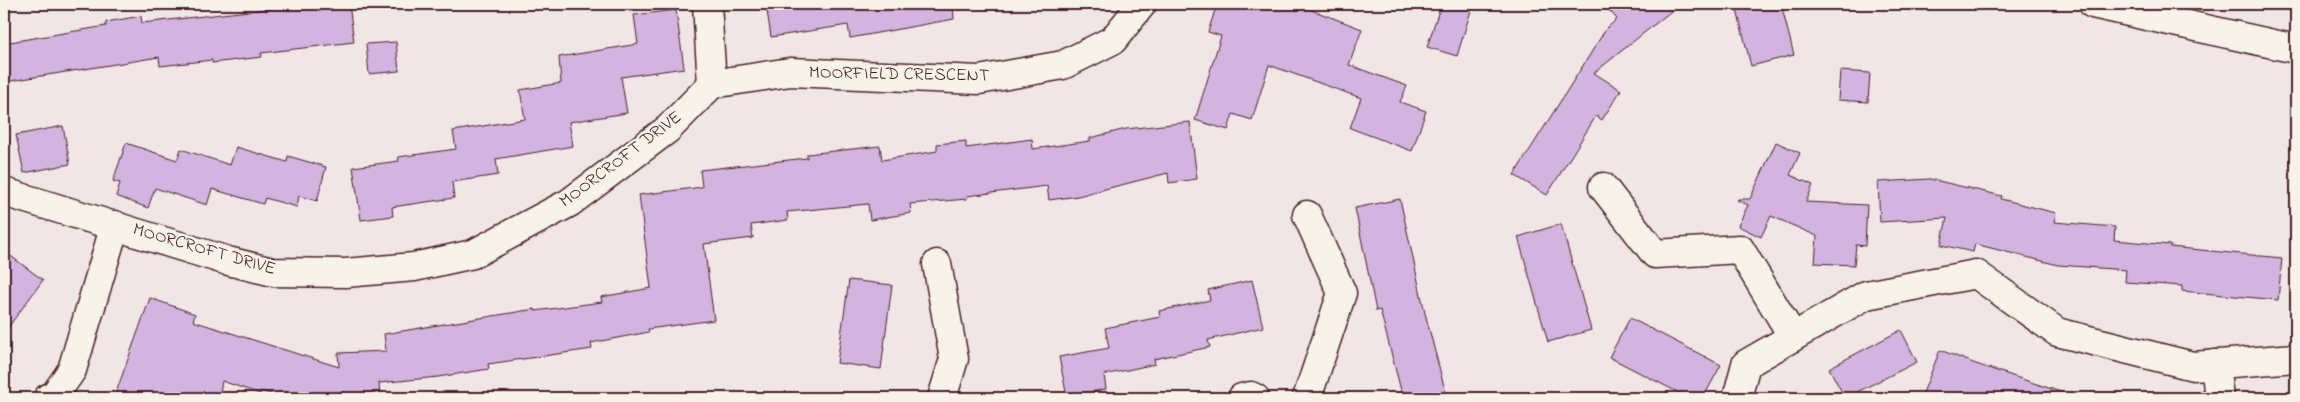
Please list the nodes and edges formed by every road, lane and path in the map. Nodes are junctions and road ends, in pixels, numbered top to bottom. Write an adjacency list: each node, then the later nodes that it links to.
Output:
1 (707, 4): 5 (street)
2 (1142, 4): 5 (street, MOORFIELD CRESCENT)
3 (2094, 4): 4 (street)
4 (2296, 49)
5 (712, 84): 9 (street, MOORCROFT DRIVE)
6 (1604, 187): 11 (street)
7 (4, 192): 9 (street, MOORCROFT DRIVE)
8 (1307, 215): 18 (street)
9 (115, 225): 14 (street)
10 (936, 264): 15 (street)
11 (1793, 337): 13 (street); 19 (street)
12 (2296, 358): 13 (street)
13 (2215, 364): 20 (street)
14 (48, 398)
15 (942, 398)
16 (1242, 398): 17 (street)
17 (1255, 398)
18 (1308, 398)
19 (1737, 398)
20 (2219, 398)

